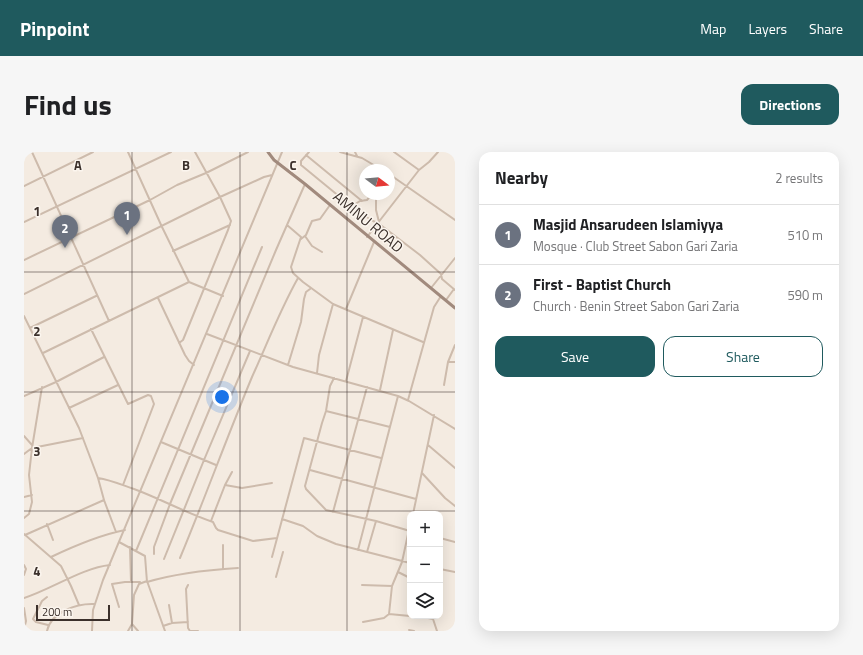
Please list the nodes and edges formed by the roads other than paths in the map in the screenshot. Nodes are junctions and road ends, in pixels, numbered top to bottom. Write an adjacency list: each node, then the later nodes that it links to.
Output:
1 (32, 152): 22 (street)
2 (93, 152): 22 (street)
3 (128, 152): 18 (street)
4 (171, 152): 18 (street)
5 (195, 152): 20 (street)
6 (248, 152): 20 (street)
7 (268, 152): 16 (street, AMINU ROAD)
8 (282, 152): 16 (street)
9 (309, 152): 14 (street)
10 (340, 152): 15 (street)
11 (355, 152): 15 (street)
12 (394, 152): 19 (street)
13 (438, 152): 19 (street)
14 (306, 155): 31 (street); 34 (street)
15 (357, 156): 17 (street)
16 (278, 163): 21 (street); 24 (street, AMINU ROAD)
17 (371, 164)
18 (135, 169): 28 (street); 33 (street)
19 (419, 170): 26 (street)
20 (206, 173): 27 (street); 28 (street)
21 (272, 175): 27 (street); 61 (street)
22 (44, 176): 25 (street); 33 (street)
23 (395, 178): 26 (street)
24 (305, 184): 32 (street, AMINU ROAD); 39 (street)
25 (24, 186)
26 (407, 186): 35 (street); 37 (street)
27 (220, 197): 38 (street); 40 (street)
28 (150, 200): 40 (street); 43 (street)
29 (364, 200): 31 (street)
30 (376, 200): 37 (street)
31 (361, 201): 34 (street)
32 (330, 205): 41 (street); 42 (street, AMINU ROAD)
33 (56, 206): 36 (street); 43 (street)
34 (352, 206): 37 (street)
35 (455, 220)
36 (24, 222)
37 (378, 222): 42 (street); 52 (street)
38 (230, 225): 47 (street); 56 (street)
39 (287, 225): 44 (street); 78 (street)
40 (162, 227): 47 (street); 51 (street)
41 (305, 236): 44 (street); 48 (street)
42 (367, 236): 45 (street, AMINU ROAD)
43 (70, 238): 50 (street); 51 (street)
44 (301, 239): 53 (street)
45 (374, 242): 55 (street, AMINU ROAD); 67 (street)
46 (262, 246): 75 (street)
47 (174, 251): 54 (street)
48 (322, 252)
49 (455, 258): 52 (street)
50 (24, 260)
51 (83, 265): 59 (street); 60 (street)
52 (441, 274): 55 (street); 58 (street)
53 (298, 278): 57 (street); 82 (street)
54 (189, 282): 56 (street); 63 (street)
55 (431, 288): 62 (street, AMINU ROAD)
56 (205, 289): 61 (street); 77 (street)
57 (310, 289): 65 (street); 87 (street)
58 (455, 289): 64 (street)
59 (24, 294)
60 (96, 296): 70 (street); 71 (street)
61 (222, 296): 74 (street)
62 (440, 296): 64 (street, AMINU ROAD); 76 (street)
63 (158, 298): 70 (street); 77 (street)
64 (445, 300): 66 (street, AMINU ROAD)
65 (334, 304): 67 (street); 88 (street)
66 (455, 308)
67 (346, 309): 69 (street)
68 (24, 316): 71 (street)
69 (362, 317): 73 (street); 90 (street)
70 (109, 321): 72 (street)
71 (30, 328): 81 (street)
72 (91, 329): 81 (street); 83 (street)
73 (393, 330): 76 (street); 96 (street)
74 (207, 334): 75 (street); 86 (street)
75 (222, 340): 78 (street); 112 (street)
76 (423, 342): 99 (street)
77 (179, 343): 86 (street)
78 (236, 346): 80 (street); 115 (street)
79 (455, 346): 84 (street)
80 (250, 351): 82 (street); 117 (street)
81 (43, 353): 91 (street)
82 (261, 356): 87 (street); 118 (street)
83 (104, 357): 91 (street); 92 (street)
84 (448, 362): 85 (street); 93 (street)
85 (455, 362)
86 (194, 365): 109 (street)
87 (288, 365): 88 (street)
88 (317, 373): 89 (street)
89 (334, 378): 90 (street); 101 (street)
90 (346, 381): 95 (street)
91 (56, 382): 94 (street); 100 (street)
92 (118, 385): 100 (street); 126 (street)
93 (444, 385)
94 (42, 387): 97 (street); 111 (street)
95 (367, 387): 96 (street); 103 (street)
96 (380, 390): 98 (street)
97 (24, 396)
98 (398, 396): 99 (street); 104 (street)
99 (408, 400): 102 (street)
100 (69, 408): 107 (street)
101 (326, 410): 103 (street); 108 (street)
102 (434, 415): 105 (street); 110 (street)
103 (358, 419): 104 (street); 113 (street)
104 (390, 427): 116 (street)
105 (455, 429)
106 (24, 436): 111 (street)
107 (83, 438): 111 (street); 123 (street)
108 (317, 441): 113 (street); 120 (street); 142 (street)
109 (161, 442): 112 (street); 129 (street)
110 (428, 444): 119 (street); 122 (street)
111 (32, 446): 114 (street); 130 (street)
112 (177, 449): 115 (street); 132 (street)
113 (350, 450): 116 (street); 124 (street)
114 (24, 454)
115 (191, 454): 117 (street); 135 (street)
116 (381, 458): 128 (street)
117 (204, 460): 118 (street); 137 (street)
118 (216, 465): 140 (street)
119 (455, 468)
120 (310, 470): 124 (street); 139 (street)
121 (232, 472): 127 (street)
122 (422, 473): 133 (street); 136 (street)
123 (98, 478): 126 (street); 134 (street)
124 (342, 479): 128 (street); 139 (street)
125 (272, 483): 127 (street)
126 (123, 485): 129 (street)
127 (225, 485): 144 (street)
128 (374, 487): 133 (street); 143 (street)
129 (140, 492): 132 (street); 147 (street)
130 (32, 495): 131 (street); 141 (street)
131 (24, 497)
132 (157, 499): 135 (street); 160 (street)
133 (416, 499): 138 (street)
134 (104, 500): 146 (street); 149 (street)
135 (170, 504): 137 (street); 163 (street)
136 (455, 506)
137 (184, 510): 140 (street); 167 (street)
138 (413, 511)
139 (333, 512): 143 (street)
140 (197, 517): 144 (street); 166 (street)
141 (24, 518)
142 (282, 519): 151 (street); 159 (street)
143 (366, 519): 145 (street); 159 (street)
144 (211, 521): 151 (street)
145 (376, 521): 148 (street); 162 (street)
146 (48, 524): 150 (street); 153 (street)
147 (125, 530): 149 (street); 155 (street)
148 (407, 530)
149 (116, 532): 164 (street)
150 (24, 535): 164 (street)
151 (277, 538): 165 (street)
152 (443, 539): 156 (street)
153 (52, 540)
154 (407, 540): 168 (street)
155 (119, 542): 158 (street); 171 (street)
156 (455, 542)
157 (223, 546): 173 (street)
158 (130, 547): 160 (street); 182 (street)
159 (358, 550): 162 (street)
160 (136, 551): 181 (street)
161 (283, 552): 179 (street)
162 (367, 552): 168 (street)
163 (154, 554)
164 (51, 557): 180 (street)
165 (272, 557)
166 (180, 558)
167 (164, 559)
168 (402, 562): 169 (street); 175 (street)
169 (407, 563)
170 (24, 565): 177 (street)
171 (110, 565): 180 (street); 189 (street)
172 (238, 568): 173 (street)
173 (223, 569): 181 (street)
174 (443, 570): 176 (street)
175 (398, 572): 178 (street); 186 (street)
176 (455, 572)
177 (24, 575)
178 (407, 576)
179 (276, 577)
180 (68, 579): 188 (street); 190 (street)
181 (147, 581): 183 (street); 202 (street)
182 (131, 582): 183 (street); 192 (street)
183 (141, 582): 200 (street)
184 (188, 585): 197 (street)
185 (362, 585): 186 (street)
186 (392, 586): 194 (street)
187 (47, 597): 201 (street)
188 (24, 598)
189 (95, 604): 190 (street); 206 (street)
190 (79, 605): 201 (street)
191 (169, 605): 199 (street)
192 (119, 607)
193 (24, 608): 203 (street)
194 (389, 614): 195 (street); 198 (street)
195 (407, 616)
196 (433, 619): 212 (street)
197 (188, 622): 199 (street); 210 (street)
198 (364, 622)
199 (172, 623): 202 (street)
200 (132, 624): 207 (street); 208 (street)
201 (48, 625): 205 (street)
202 (163, 626): 209 (street)
203 (24, 629)
204 (409, 630): 211 (street)
205 (47, 631)
206 (92, 631)
207 (128, 631)
208 (138, 631)
209 (165, 631)
210 (198, 631)
211 (414, 631)
212 (437, 631)

